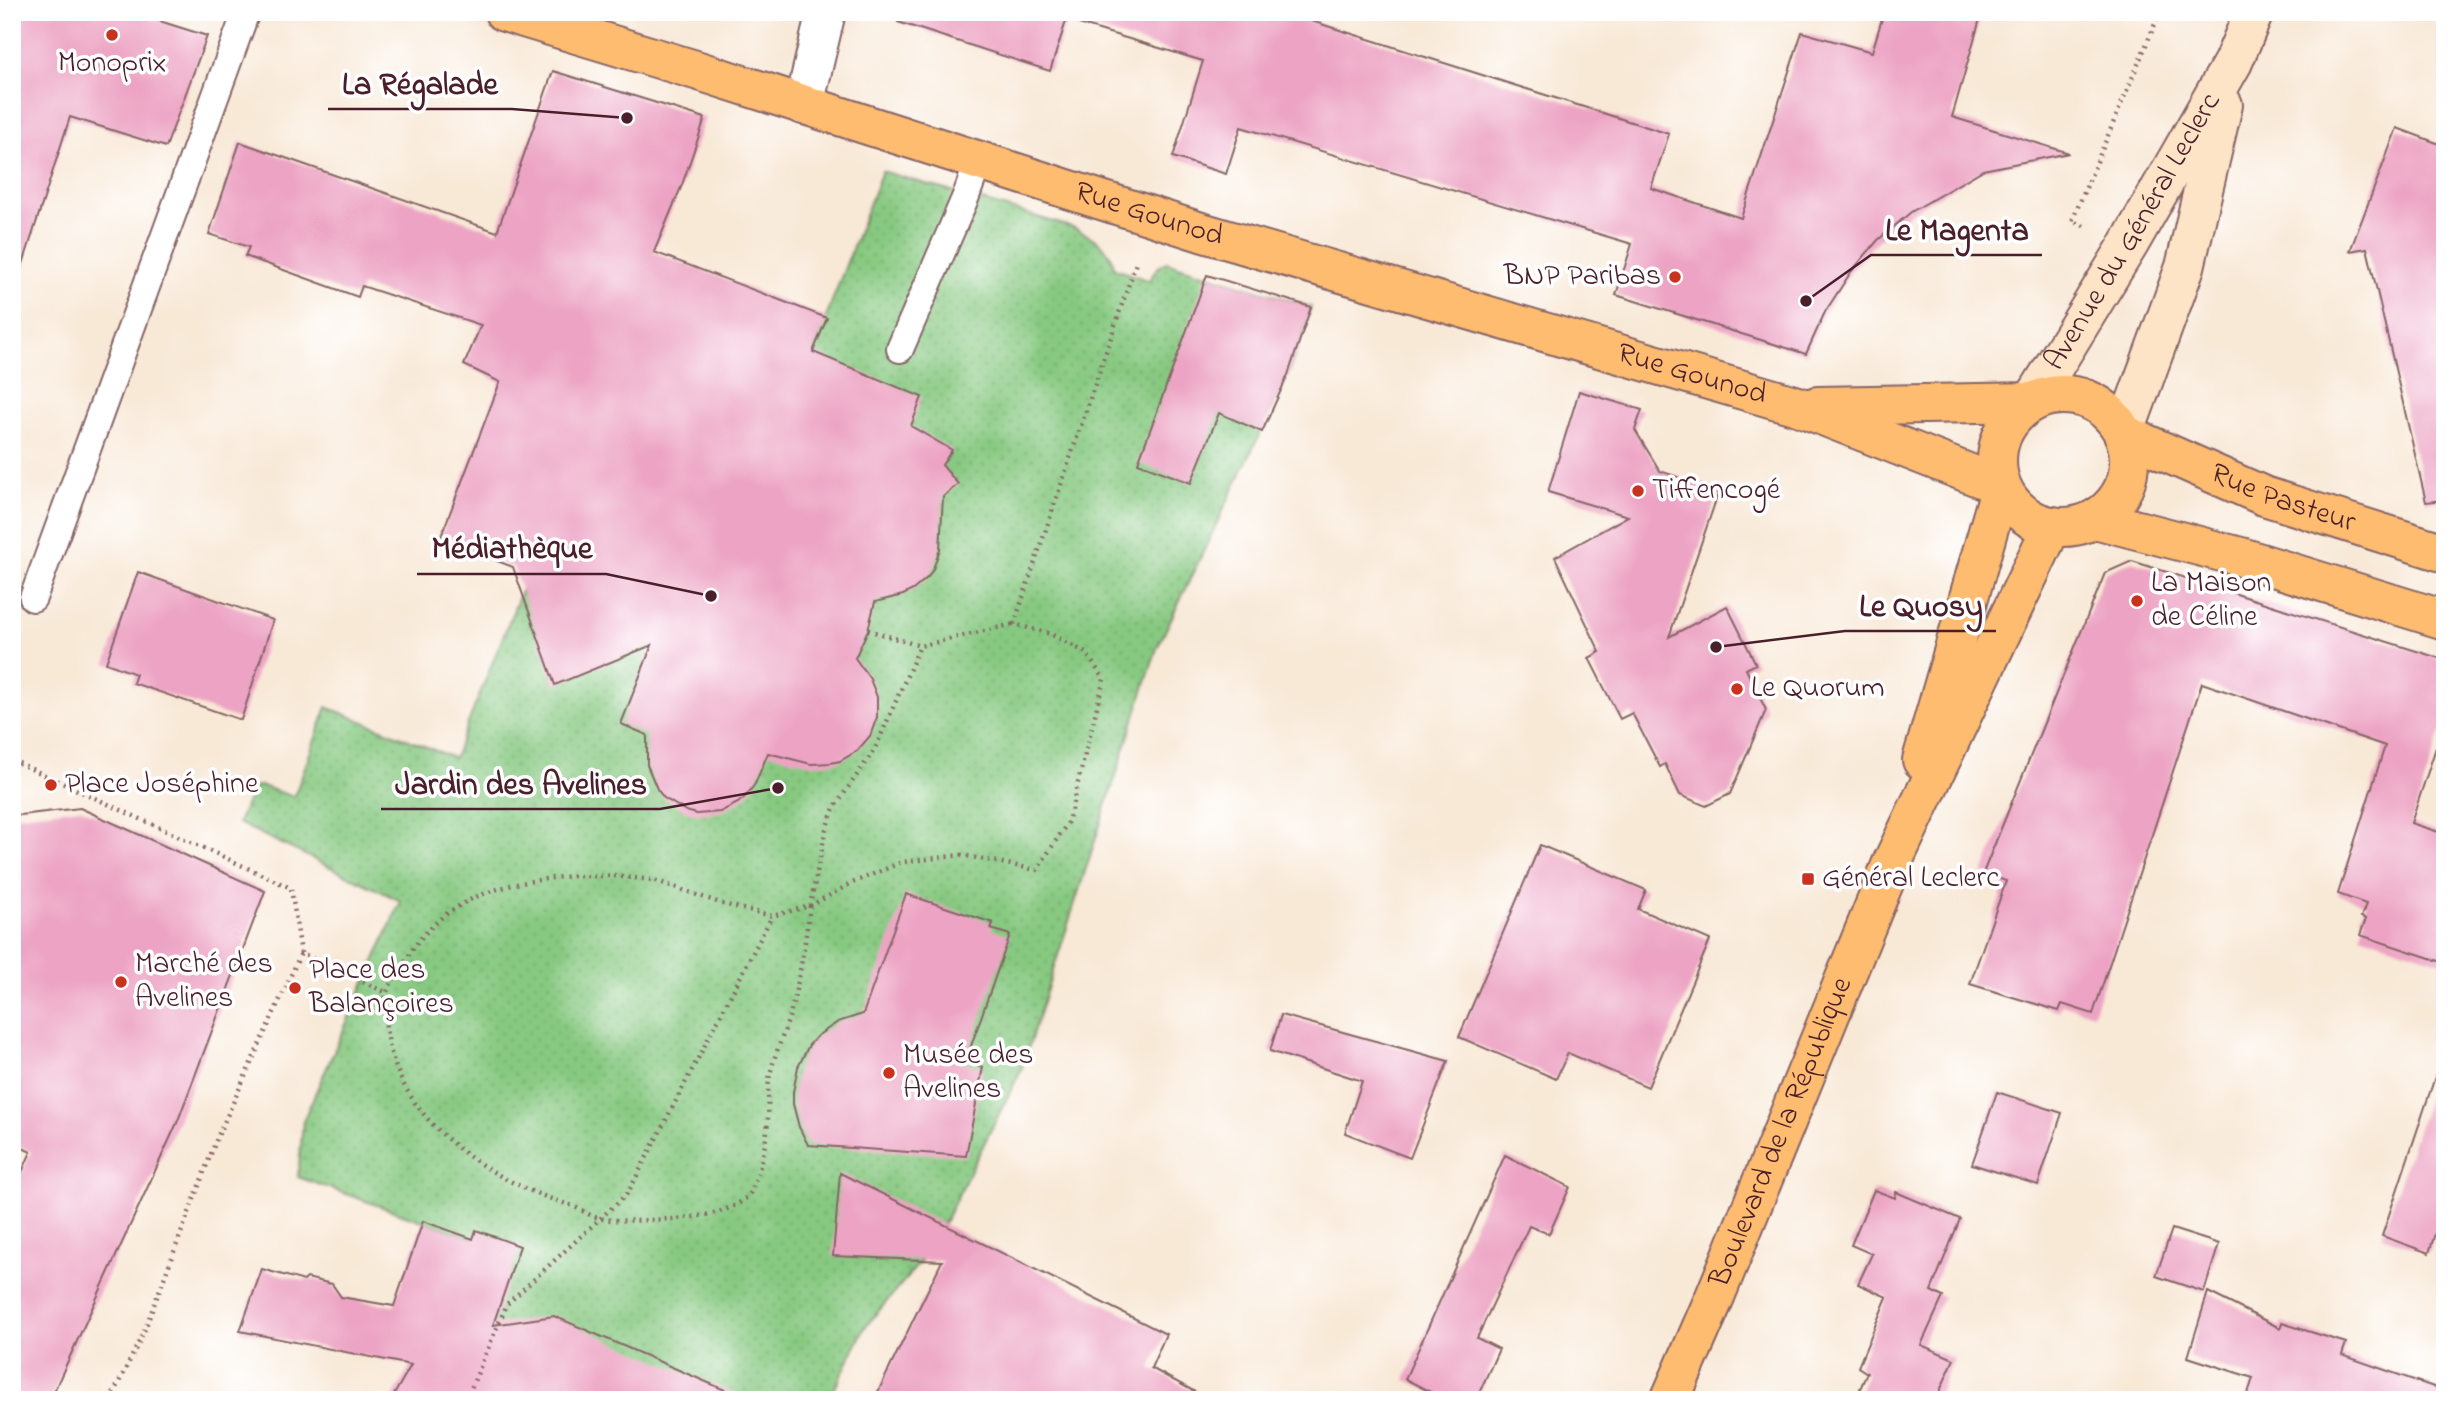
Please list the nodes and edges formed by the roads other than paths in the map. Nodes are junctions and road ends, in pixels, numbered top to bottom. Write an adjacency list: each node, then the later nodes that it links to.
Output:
1 (246, 12): 16 (lane)
2 (504, 12): 6 (main road, Rue Gounod)
3 (826, 12): 6 (street)
4 (2254, 12): 5 (main road, Avenue du Général Leclerc)
5 (2233, 62): 9 (main road, Avenue du Général Leclerc); 11 (main road, Avenue du Général Leclerc)
6 (804, 105): 7 (main road, Rue Gounod)
7 (978, 160): 8 (lane); 10 (main road, Rue Gounod)
8 (900, 349)
9 (2032, 402): 10 (main road, Rue Gounod); 11 (main road); 12 (main road)
10 (1798, 406): 12 (main road, Rue Gounod)
11 (2124, 434): 13 (main road); 15 (main road, Rue Pasteur)
12 (2001, 486): 14 (main road); 18 (main road, Boulevard de la République)
13 (2095, 519): 14 (main road); 17 (main road)
14 (2052, 527): 18 (main road, Boulevard de la République)
15 (2445, 553)
16 (33, 598)
17 (2445, 620)
18 (1892, 863): 19 (main road, Boulevard de la République)
19 (1670, 1400)

